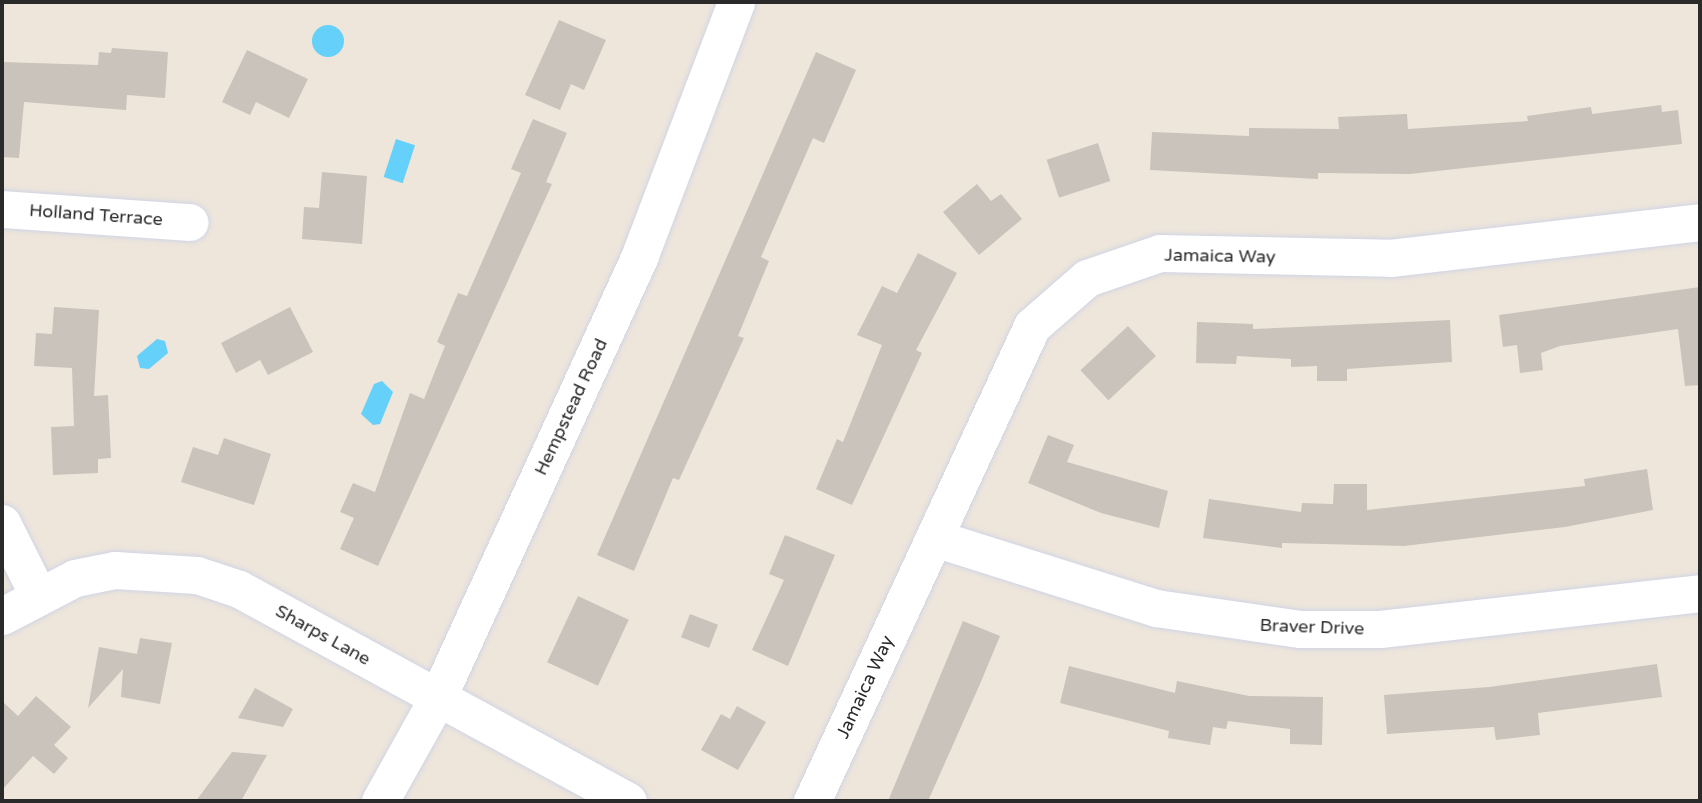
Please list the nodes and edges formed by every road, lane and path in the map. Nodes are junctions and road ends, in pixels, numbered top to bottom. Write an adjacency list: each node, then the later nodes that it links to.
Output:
1 (736, 2): 10 (street, Hempstead Road)
2 (2, 209): 3 (street, Holland Terrace)
3 (190, 222)
4 (1700, 222): 6 (street, Jamaica Way)
5 (2, 523): 7 (street)
6 (934, 538): 8 (street, Braver Drive); 13 (street, Jamaica Way)
7 (37, 593): 9 (street, Sharps Lane); 10 (street, Sharps Lane)
8 (1700, 593)
9 (2, 616)
10 (437, 699): 11 (street, Hempstead Road); 12 (street, Sharps Lane)
11 (380, 801)
12 (628, 801)
13 (812, 801)

